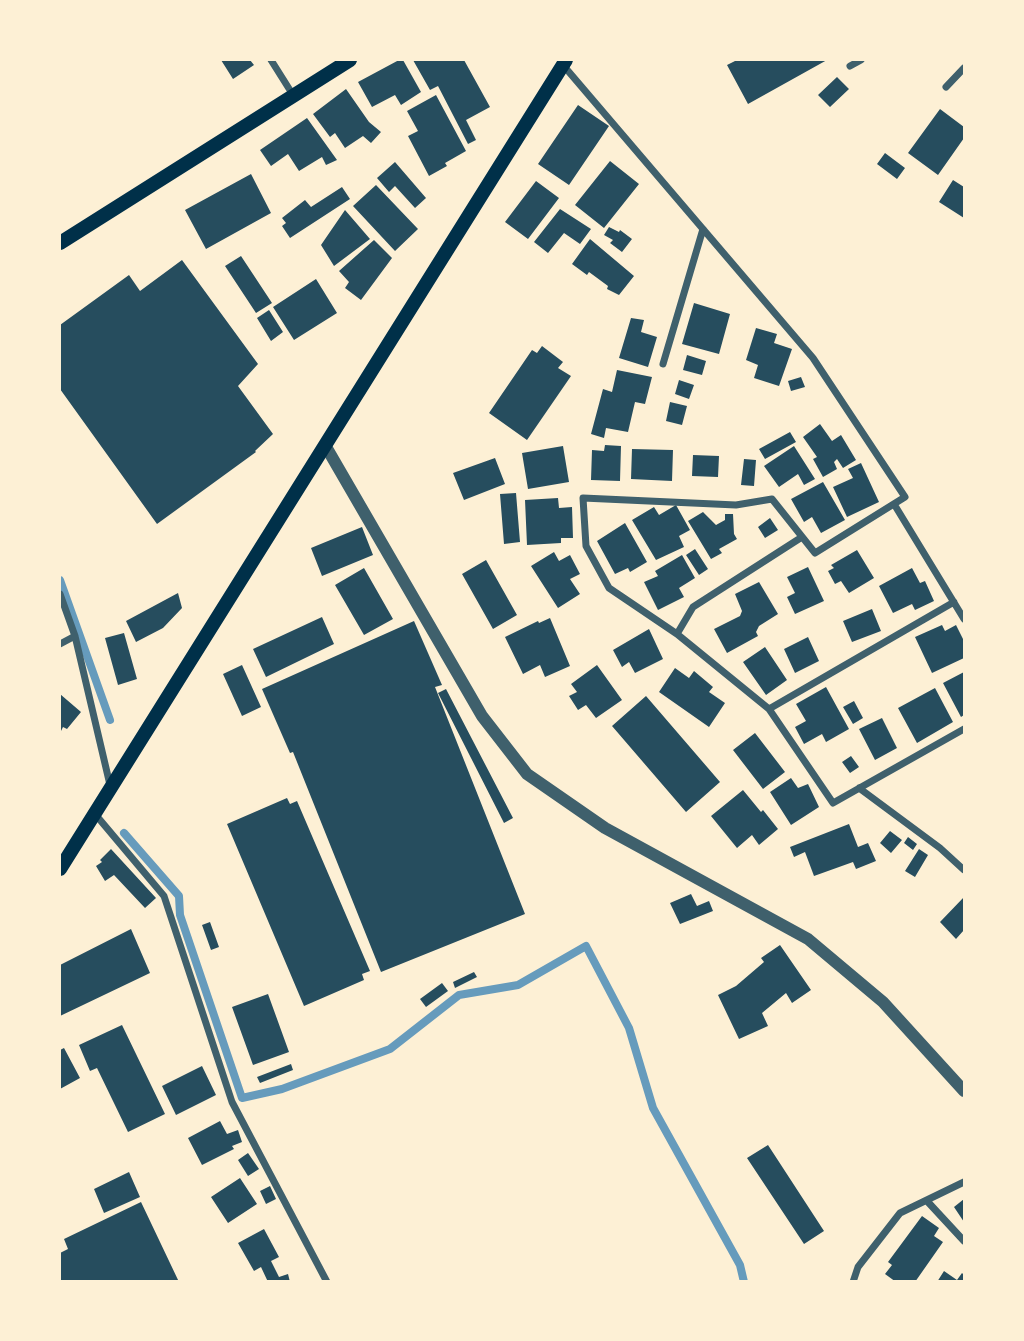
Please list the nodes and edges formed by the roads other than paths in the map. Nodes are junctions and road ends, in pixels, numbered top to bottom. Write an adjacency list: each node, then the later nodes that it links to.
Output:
1 (271, 60): 8 (street)
2 (350, 60): 8 (main road)
3 (861, 60): 5 (street)
4 (564, 62): 9 (street); 12 (main road)
5 (850, 66)
6 (964, 68): 7 (street)
7 (946, 86)
8 (293, 95): 10 (main road)
9 (704, 229): 11 (street); 13 (street)
10 (60, 243)
11 (663, 364)
12 (326, 445): 24 (main road); 28 (street)
13 (894, 503): 14 (street); 16 (street)
14 (802, 537): 18 (street); 18 (street)
15 (60, 594): 19 (street)
16 (954, 602): 17 (street); 21 (street)
17 (964, 620)
18 (677, 634): 21 (street)
19 (75, 636): 20 (street); 24 (street)
20 (60, 643)
21 (769, 709): 23 (street)
22 (964, 729): 23 (street)
23 (859, 788): 27 (street)
24 (111, 789): 25 (main road)
25 (95, 814): 26 (main road); 32 (street)
26 (60, 869)
27 (964, 870)
28 (964, 1091)
29 (964, 1182): 30 (street)
30 (927, 1201): 31 (street); 33 (street)
31 (964, 1241)
32 (327, 1282)
33 (853, 1282)

